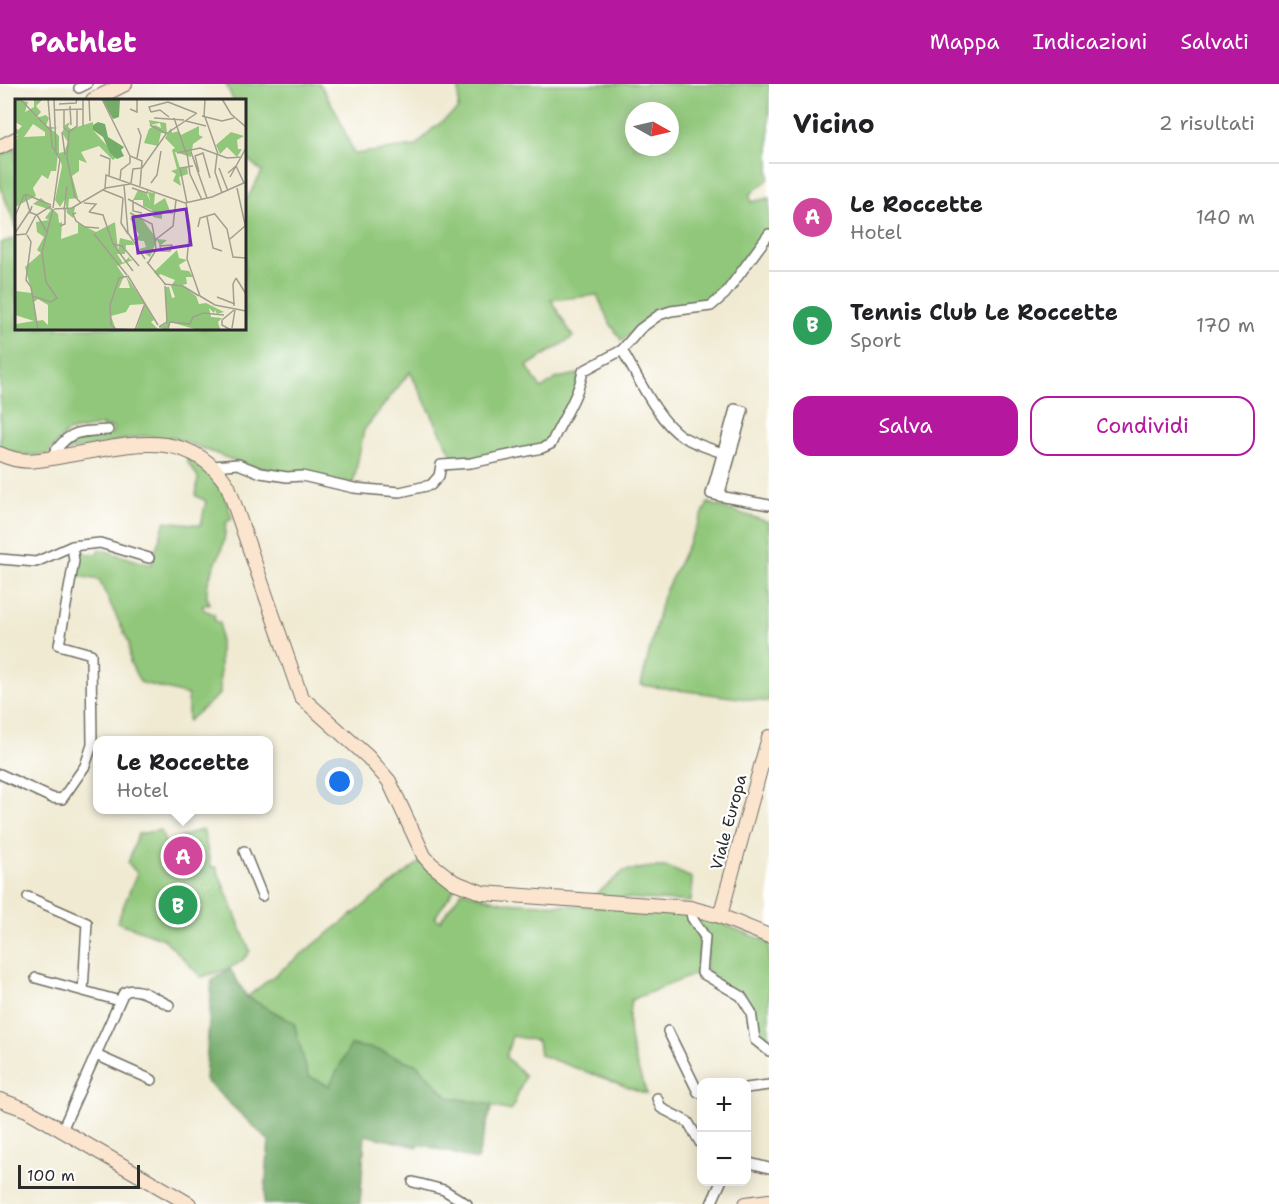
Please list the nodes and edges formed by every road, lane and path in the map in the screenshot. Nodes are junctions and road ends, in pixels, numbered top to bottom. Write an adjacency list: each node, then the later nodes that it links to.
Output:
1 (118, 90): 2 (street)
2 (96, 99)
3 (15, 140): 4 (street)
4 (0, 147)
5 (769, 234): 6 (street)
6 (622, 350): 10 (street); 11 (street)
7 (108, 430): 9 (street)
8 (1, 459): 9 (street)
9 (50, 459): 10 (street)
10 (213, 466): 20 (street)
11 (769, 505)
12 (72, 546): 13 (street); 14 (street); 16 (street)
13 (149, 558)
14 (0, 559)
15 (769, 737): 21 (street, Viale Europa)
16 (0, 774)
17 (244, 851): 18 (street)
18 (262, 896)
19 (28, 897): 24 (street)
20 (690, 908): 21 (street); 28 (street)
21 (720, 916): 22 (street)
22 (769, 936)
23 (36, 978): 24 (street)
24 (83, 991): 25 (street)
25 (120, 1001): 26 (street); 29 (street)
26 (169, 1005)
27 (668, 1031): 33 (street)
28 (769, 1051)
29 (96, 1054): 30 (street); 36 (street)
30 (153, 1080)
31 (769, 1085): 32 (street)
32 (751, 1087)
33 (697, 1090)
34 (657, 1098): 37 (street)
35 (0, 1100): 36 (street)
36 (62, 1130): 43 (street)
37 (697, 1137)
38 (751, 1163): 39 (street)
39 (769, 1168)
40 (413, 1182): 44 (street)
41 (719, 1186): 45 (street)
42 (766, 1202): 46 (street)
43 (189, 1204)
44 (467, 1204)
45 (711, 1204)
46 (746, 1204)

